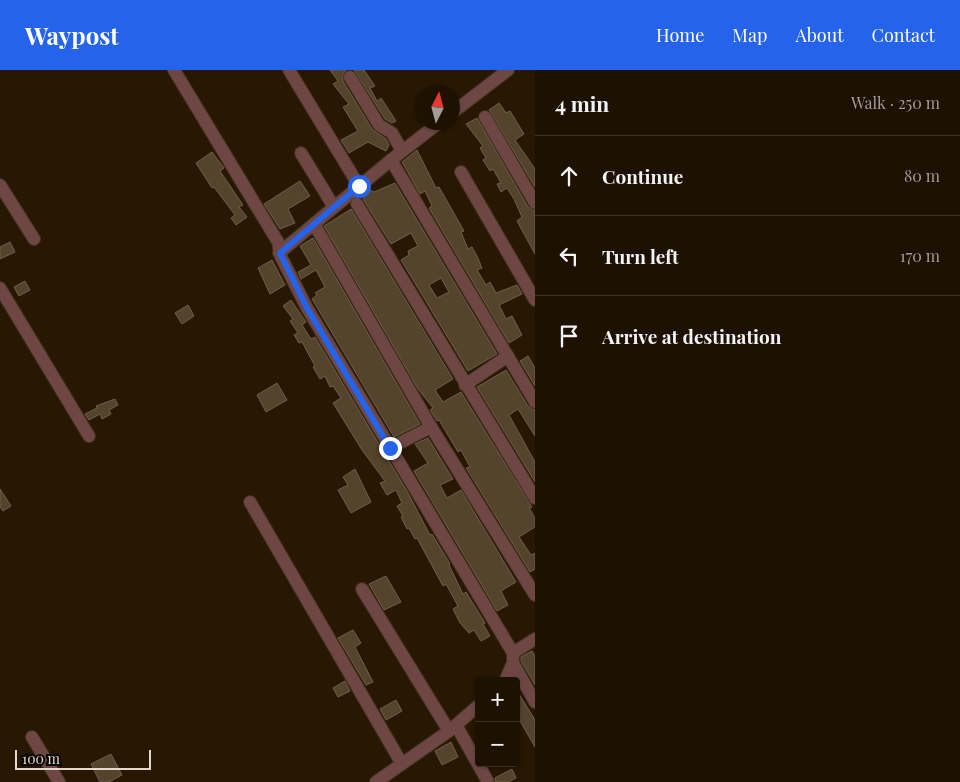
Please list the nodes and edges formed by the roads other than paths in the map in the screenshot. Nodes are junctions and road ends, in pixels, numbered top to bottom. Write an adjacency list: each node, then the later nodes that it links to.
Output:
1 (174, 70): 19 (street)
2 (289, 70): 13 (street)
3 (508, 70): 5 (street)
4 (350, 76): 8 (street)
5 (460, 106)
6 (485, 117): 15 (street)
7 (430, 130): 8 (street)
8 (402, 151): 10 (street)
9 (301, 153): 16 (street)
10 (391, 160): 13 (street); 22 (street)
11 (461, 172): 21 (street)
12 (0, 185): 18 (street)
13 (359, 186): 16 (street)
14 (356, 204): 23 (street)
15 (535, 204)
16 (334, 207): 17 (street)
17 (314, 224): 19 (street); 25 (street)
18 (34, 239)
19 (280, 253): 27 (street)
20 (0, 288): 26 (street)
21 (535, 300)
22 (508, 356): 23 (street); 24 (street)
23 (465, 385): 28 (street)
24 (535, 402)
25 (431, 427): 27 (street); 31 (street)
26 (89, 436)
27 (390, 448): 33 (street)
28 (535, 498)
29 (250, 502): 39 (street)
30 (362, 589): 37 (street)
31 (535, 595)
32 (535, 639): 33 (street)
33 (513, 658): 34 (street); 35 (street)
34 (506, 677)
35 (535, 702)
36 (475, 708): 37 (street)
37 (452, 728): 39 (street); 42 (street)
38 (32, 737): 40 (street)
39 (402, 764): 41 (street)
40 (59, 782)
41 (376, 782)
42 (488, 782)

